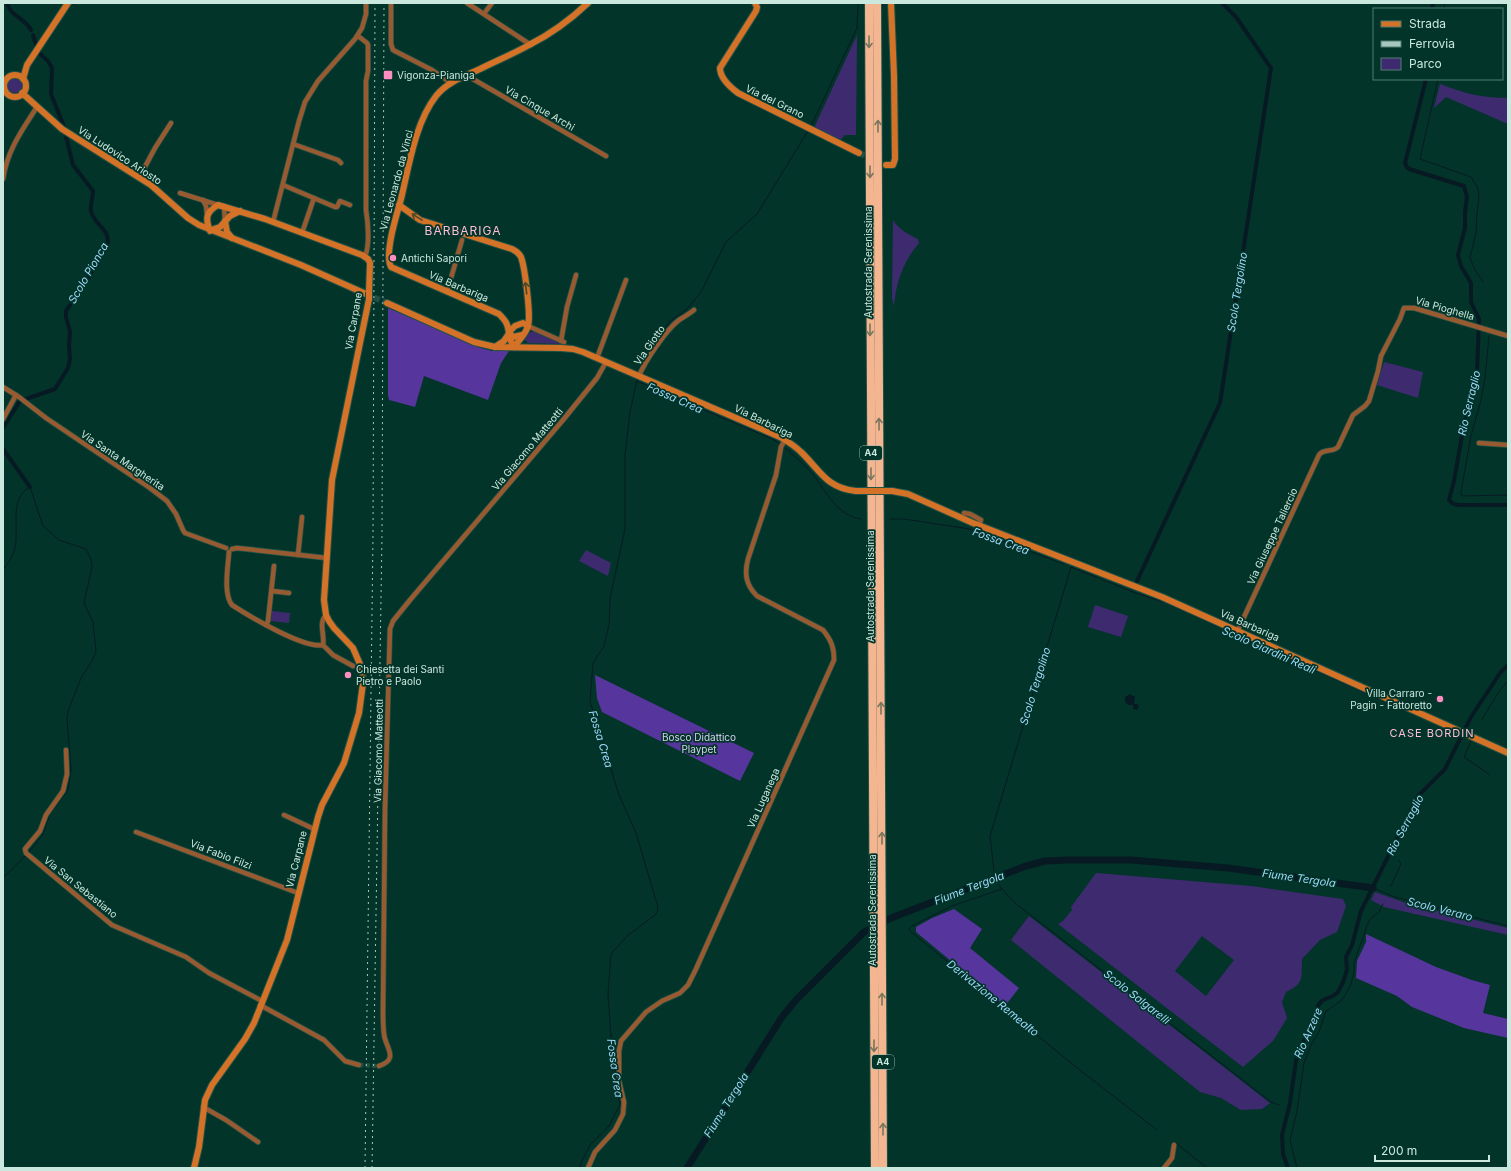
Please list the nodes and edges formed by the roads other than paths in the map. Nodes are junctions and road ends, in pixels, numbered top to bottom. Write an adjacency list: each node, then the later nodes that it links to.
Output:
1 (68, 3): 14 (street)
2 (366, 3): 12 (street)
3 (391, 3): 18 (street)
4 (467, 3): 13 (street)
5 (492, 3): 11 (street)
6 (588, 3): 13 (street, Via Leonardo da Vinci)
7 (755, 3): 24 (street, Via del Grano)
8 (869, 3): 99 (highway, Autostrada Serenissima / A4, one-way to 99)
9 (877, 3): 100 (highway, Autostrada Serenissima / A4, one-way to 9)
10 (891, 3): 27 (street)
11 (486, 11)
12 (358, 36): 23 (street); 46 (street, Via Carpane)
13 (531, 44): 16 (street, Via Leonardo da Vinci)
14 (27, 65): 15 (street); 17 (street)
15 (14, 75): 17 (street); 19 (street)
16 (466, 76): 18 (street, Via Leonardo da Vinci); 25 (street, Via Cinque Archi)
17 (23, 79): 20 (street)
18 (451, 83): 35 (street, Via Leonardo da Vinci)
19 (4, 84): 20 (street)
20 (22, 93): 21 (street, Via Ludovico Ariosto)
21 (37, 107): 28 (street, Via Ludovico Ariosto); 29 (street)
22 (171, 123): 28 (street)
23 (293, 144): 26 (street); 30 (street)
24 (859, 153)
25 (606, 156)
26 (341, 163)
27 (886, 165)
28 (139, 178): 41 (street, Via Ludovico Ariosto)
29 (3, 179)
30 (283, 185): 32 (street); 40 (street)
31 (180, 193): 33 (street)
32 (314, 198): 34 (street); 43 (street)
33 (203, 200): 36 (street); 38 (street)
34 (350, 204)
35 (399, 205): 47 (street, Via Leonardo da Vinci); 54 (street, one-way to 35)
36 (221, 206): 37 (street); 38 (street); 39 (street)
37 (240, 211): 39 (street); 40 (street)
38 (207, 217): 41 (street); 42 (street)
39 (225, 222): 42 (street); 44 (street)
40 (273, 222): 43 (street)
41 (195, 223): 42 (street, Via Ludovico Ariosto)
42 (210, 231): 44 (street, Via Ludovico Ariosto)
43 (302, 233): 46 (street)
44 (232, 238): 51 (street, Via Ludovico Ariosto)
45 (462, 240): 50 (street)
46 (365, 256): 51 (street, Via Carpane)
47 (390, 267): 50 (street, Via Barbariga)
48 (576, 275): 54 (street)
49 (626, 280): 61 (street)
50 (448, 292): 55 (street, Via Barbariga)
51 (368, 294): 76 (street, Via Carpane)
52 (387, 303): 58 (street, Via Barbariga)
53 (694, 310): 63 (street, Via Giotto)
54 (528, 326): 55 (street); 56 (street)
55 (509, 333): 56 (street); 58 (street); 59 (street, Via Barbariga)
56 (522, 336): 59 (street); 60 (street)
57 (1508, 336): 70 (street, Via Pioghella)
58 (495, 347): 59 (street, Via Barbariga)
59 (514, 347): 60 (street, Via Barbariga)
60 (531, 347): 61 (street, Via Barbariga)
61 (597, 358): 62 (street, Via Barbariga)
62 (606, 362): 63 (street, Via Barbariga); 93 (street, Via Giacomo Matteotti)
63 (639, 376): 67 (street, Via Barbariga)
64 (3, 387): 65 (street, Via Santa Margherita)
65 (18, 396): 66 (street); 74 (street, Via Santa Margherita)
66 (3, 418)
67 (785, 440): 73 (street, Via Barbariga, bridge); 98 (street, Via Luganega)
68 (1479, 443): 69 (street)
69 (1508, 445)
70 (1323, 451): 82 (street, Via Giuseppe Taliercio)
71 (964, 514): 73 (street, Via Barbariga)
72 (302, 517): 75 (street)
73 (979, 525): 82 (street, Via Barbariga)
74 (229, 550): 75 (street, Via Santa Margherita); 81 (street)
75 (298, 555): 76 (street, Via Santa Margherita)
76 (327, 558): 80 (street, Via Carpane)
77 (274, 566): 78 (street)
78 (272, 591): 79 (street); 81 (street)
79 (289, 593)
80 (326, 615): 83 (street, Via Carpane); 88 (street, Via Carpane)
81 (266, 625): 83 (street)
82 (1238, 630): 86 (street, Via Barbariga)
83 (323, 645): 84 (street)
84 (353, 666)
85 (66, 750): 91 (street, Via San Sebastiano)
86 (1508, 753)
87 (284, 815): 88 (street)
88 (314, 829): 90 (street, Via Carpane)
89 (136, 832): 90 (street, Via Fabio Filzi)
90 (298, 893): 91 (street, Via Carpane)
91 (261, 1003): 92 (street); 94 (street, Via Carpane)
92 (359, 1065)
93 (379, 1066)
94 (203, 1107): 95 (street); 97 (street, Via Carpane)
95 (258, 1142)
96 (1174, 1146): 101 (street)
97 (194, 1168)
98 (588, 1168)
99 (875, 1168)
100 (883, 1168)
101 (1164, 1168)

